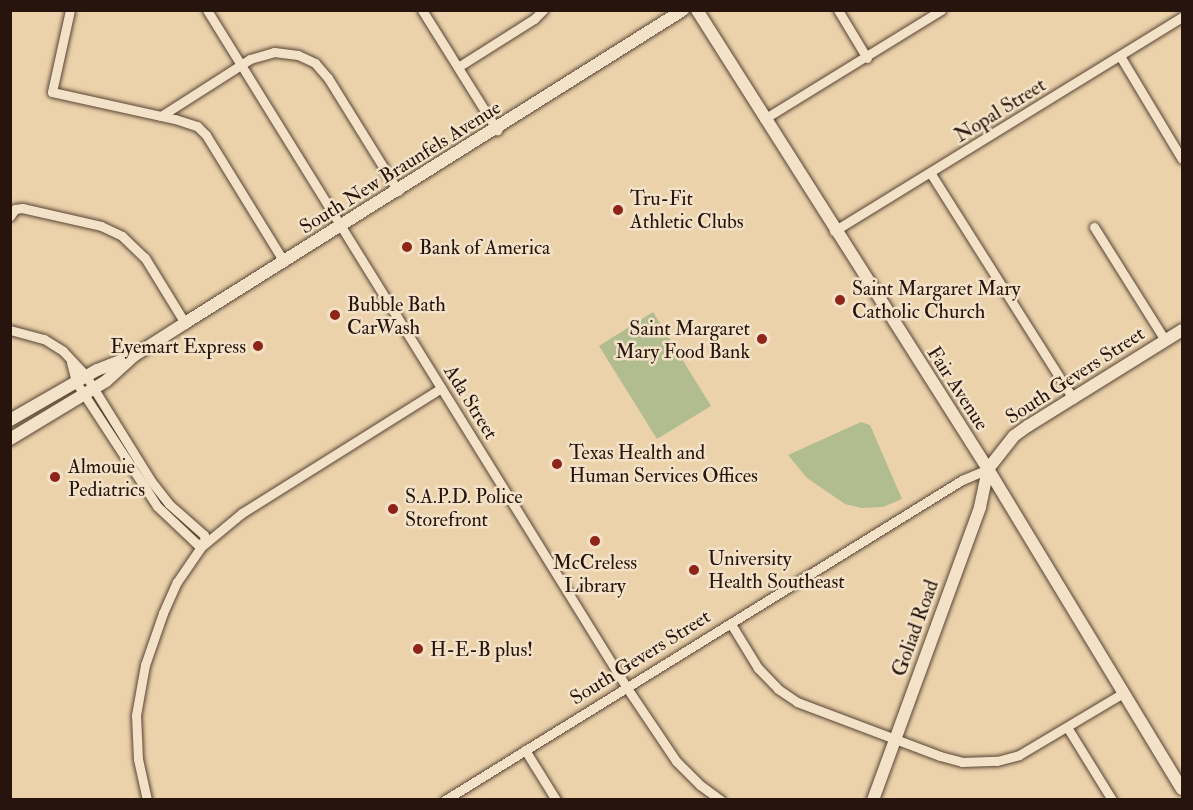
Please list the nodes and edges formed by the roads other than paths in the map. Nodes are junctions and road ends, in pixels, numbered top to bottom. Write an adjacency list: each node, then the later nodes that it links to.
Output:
1 (70, 10): 14 (street)
2 (207, 10): 12 (street, Ada Street)
3 (422, 10): 13 (street)
4 (543, 10): 13 (street)
5 (683, 10): 16 (main road, South New Braunfels Avenue)
6 (697, 10): 15 (main road, Fair Avenue)
7 (838, 10): 10 (street)
8 (941, 10): 10 (street)
9 (1182, 17): 11 (street, Nopal Street)
10 (867, 57): 15 (street)
11 (1120, 57): 17 (street); 18 (street, Nopal Street)
12 (241, 65): 14 (street); 19 (street); 21 (street, Ada Street)
13 (458, 67): 16 (street)
14 (161, 116): 24 (street)
15 (764, 119): 23 (main road, Fair Avenue)
16 (497, 130): 19 (main road, South New Braunfels Avenue)
17 (1182, 159)
18 (931, 174): 23 (street, Nopal Street); 33 (street)
19 (398, 191): 21 (main road, South New Braunfels Avenue)
20 (10, 216): 25 (street)
21 (341, 227): 24 (main road, South New Braunfels Avenue); 31 (street, Ada Street)
22 (1094, 227): 28 (street)
23 (834, 231): 36 (main road, Fair Avenue)
24 (284, 262): 25 (main road, South New Braunfels Avenue)
25 (185, 323): 29 (main road, South New Braunfels Avenue)
26 (10, 330): 30 (street)
27 (1182, 330): 28 (main road, South Gevers Street)
28 (1165, 340): 33 (main road, South Gevers Street)
29 (135, 355): 30 (main road, South New Braunfels Avenue); 32 (main road, South New Braunfels Avenue)
30 (81, 379): 32 (street); 34 (main road, South New Braunfels Avenue)
31 (441, 388): 37 (street); 39 (street, Ada Street)
32 (88, 392): 35 (main road, South New Braunfels Avenue); 37 (street)
33 (1072, 399): 36 (main road, South Gevers Street)
34 (10, 420)
35 (10, 439)
36 (988, 469): 38 (street, South Gevers Street); 40 (main road, Fair Avenue); 42 (main road, Goliad Road)
37 (205, 543): 45 (street)
38 (731, 624): 39 (street, South Gevers Street); 42 (street)
39 (627, 688): 43 (street, South Gevers Street); 48 (street, Ada Street)
40 (1123, 693): 41 (street); 44 (main road, Fair Avenue)
41 (1067, 727): 42 (street); 50 (street)
42 (895, 740): 49 (main road, Goliad Road)
43 (525, 750): 46 (street, South Gevers Street); 47 (street)
44 (1182, 789)
45 (147, 800)
46 (445, 800)
47 (556, 800)
48 (721, 800)
49 (873, 800)
50 (1112, 800)

